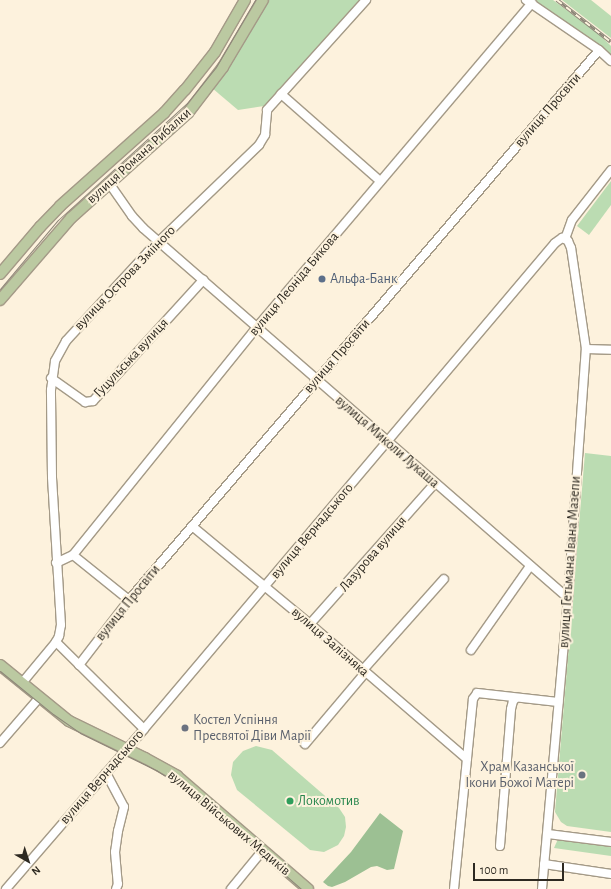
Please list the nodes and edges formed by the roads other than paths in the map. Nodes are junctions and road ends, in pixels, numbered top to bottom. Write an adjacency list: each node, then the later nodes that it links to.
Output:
1 (245, 0): 13 (main road, вулиця Романа Рибалки)
2 (263, 0): 10 (main road, вулиця Романа Рибалки)
3 (366, 0): 7 (street, вулиця Острова Зміїного)
4 (529, 2): 5 (street); 9 (street, вулиця Леоніда Бикова)
5 (599, 50): 6 (street); 20 (street, вулиця Просвіти)
6 (611, 61)
7 (281, 94): 9 (street); 12 (street, вулиця Острова Зміїного)
8 (611, 170): 11 (street)
9 (380, 181): 16 (street, вулиця Леоніда Бикова)
10 (109, 183): 12 (street, вулиця Миколи Лукаша); 15 (main road, вулиця Романа Рибалки)
11 (565, 239): 17 (street, вулиця Гетьмана Івана Мазепи); 21 (street, вулиця Вернадського)
12 (159, 241): 14 (street, вулиця Миколи Лукаша); 19 (street, вулиця Острова Зміїного)
13 (0, 274)
14 (203, 280): 16 (street, вулиця Миколи Лукаша); 19 (street, Гуцульська вулиця)
15 (0, 300)
16 (257, 327): 20 (street, вулиця Миколи Лукаша); 24 (street, вулиця Леоніда Бикова)
17 (586, 349): 18 (street); 29 (street, вулиця Гетьмана Івана Мазепи)
18 (611, 350)
19 (51, 378): 25 (street, вулиця Острова Зміїного)
20 (317, 380): 21 (street, вулиця Миколи Лукаша); 23 (street, вулиця Просвіти)
21 (388, 441): 22 (street, вулиця Миколи Лукаша); 28 (street, вулиця Вернадського)
22 (435, 483): 26 (street, вулиця Миколи Лукаша); 31 (street, Лазурова вулиця)
23 (192, 526): 28 (street, вулиця Залізняка); 30 (street, вулиця Просвіти)
24 (73, 555): 25 (street, вулиця Леоніда Бикова); 30 (street)
25 (56, 563): 32 (street, вулиця Острова Зміїного)
26 (530, 566): 29 (street, вулиця Миколи Лукаша); 33 (street)
27 (444, 579): 36 (street)
28 (265, 586): 31 (street, вулиця Залізняка); 41 (street, вулиця Вернадського)
29 (568, 598): 40 (street, вулиця Гетьмана Івана Мазепи)
30 (129, 600): 35 (street, вулиця Просвіти)
31 (310, 624): 36 (street, вулиця Залізняка)
32 (56, 642): 35 (street); 37 (street)
33 (471, 650)
34 (0, 665): 37 (main road, вулиця Військових Медиків)
35 (79, 665): 41 (street)
36 (364, 672): 43 (street); 45 (street, вулиця Залізняка)
37 (22, 683): 38 (main road, вулиця Військових Медиків)
38 (39, 698): 42 (street); 44 (main road, вулиця Військових Медиків)
39 (516, 698): 40 (street); 45 (street); 49 (street)
40 (559, 702): 47 (street, вулиця Гетьмана Івана Мазепи)
41 (144, 729): 44 (street, вулиця Вернадського)
42 (0, 743)
43 (305, 744)
44 (127, 749): 46 (street, вулиця Вернадського); 50 (main road, вулиця Військових Медиків)
45 (467, 759): 57 (street)
46 (106, 773): 53 (street, вулиця Вернадського); 54 (street)
47 (548, 834): 48 (street); 51 (street, вулиця Гетьмана Івана Мазепи)
48 (611, 842)
49 (500, 846)
50 (263, 850): 55 (street); 56 (main road, вулиця Військових Медиків)
51 (544, 864): 52 (street); 58 (street, вулиця Гетьмана Івана Мазепи)
52 (611, 874)
53 (6, 889)
54 (116, 889)
55 (231, 889)
56 (308, 889)
57 (454, 889)
58 (542, 889)

